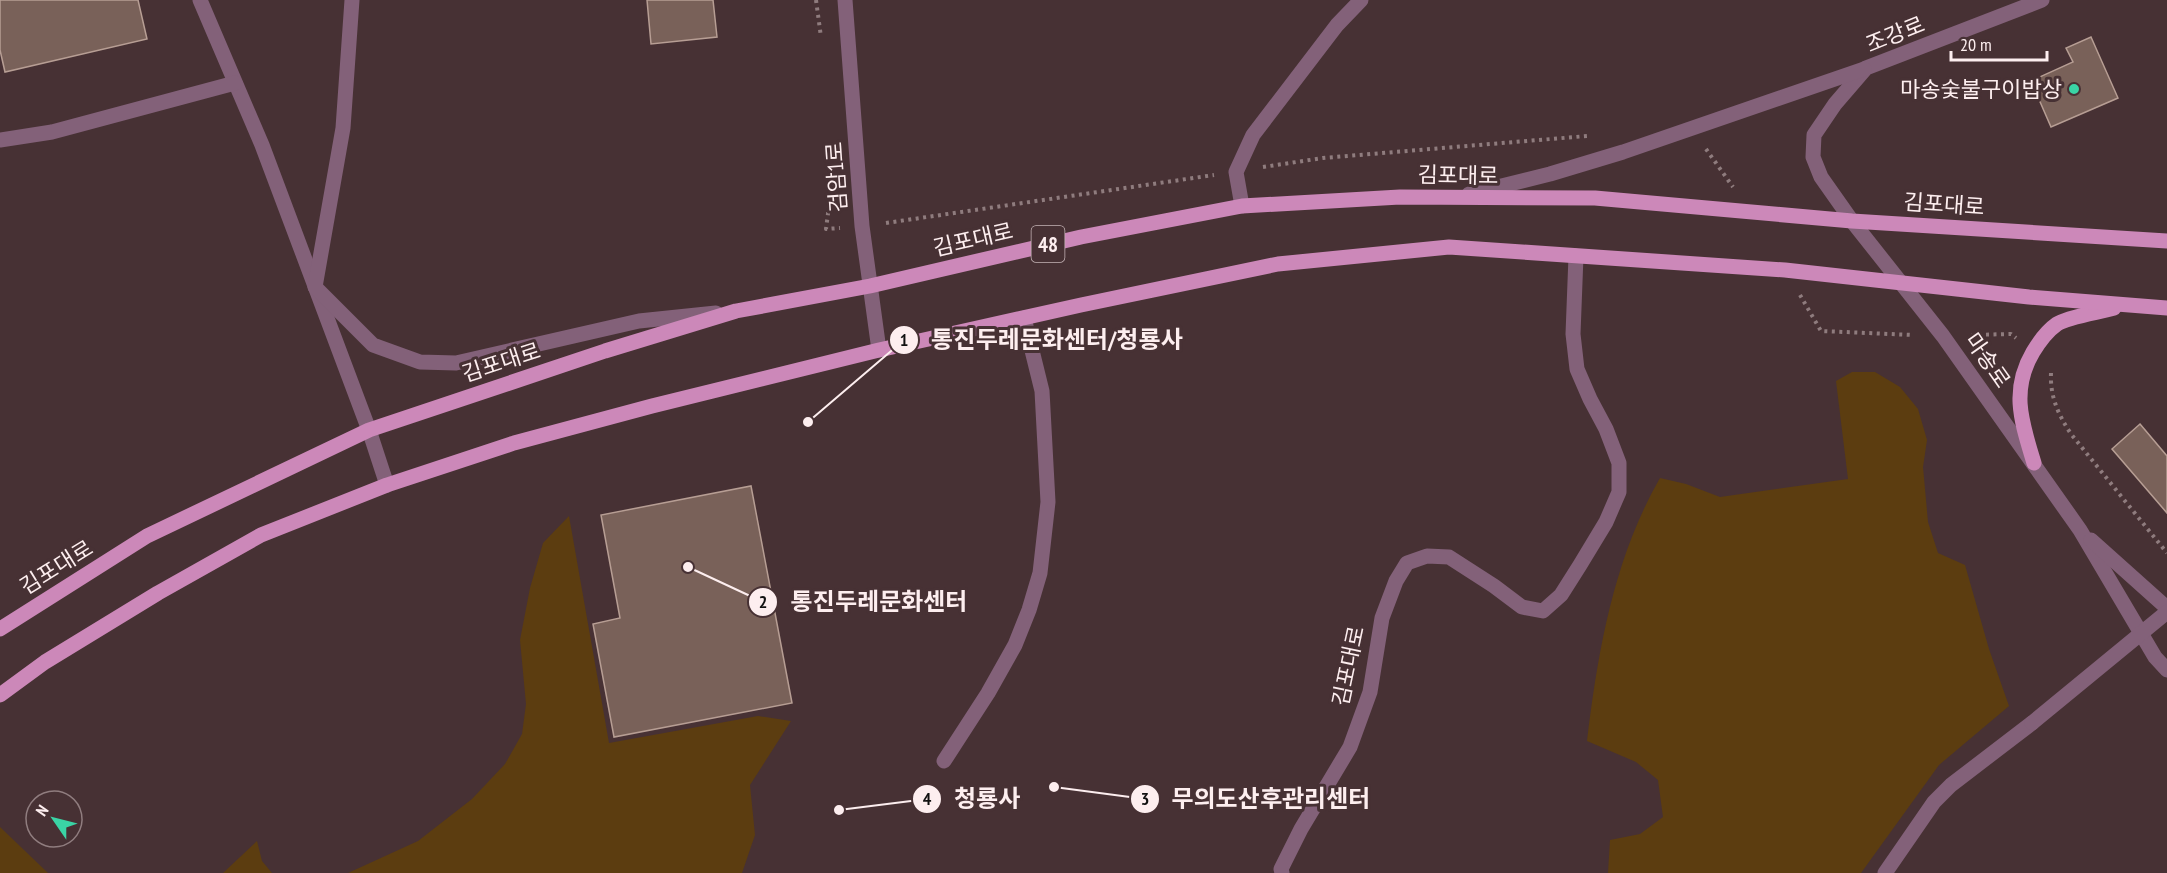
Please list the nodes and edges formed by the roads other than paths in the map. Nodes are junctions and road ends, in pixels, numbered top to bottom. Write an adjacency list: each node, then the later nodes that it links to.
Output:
1 (200, 0): 7 (street)
2 (352, 0): 16 (street)
3 (845, 0): 15 (street, 검암1로)
4 (1361, 0): 10 (street)
5 (2042, 0): 6 (street, 조강로)
6 (1866, 68): 9 (street); 11 (street, 조강로)
7 (235, 83): 8 (street); 16 (street)
8 (0, 140)
9 (1458, 197): 10 (main road, 김포대로 / 48); 11 (main road, 김포대로 / 48)
10 (1242, 206): 15 (main road, 김포대로 / 48)
11 (1852, 221): 12 (main road, 김포대로 / 48); 14 (street, 마송로)
12 (2167, 241)
13 (1576, 256): 14 (main road); 20 (main road); 31 (street, 김포대로)
14 (1901, 283): 17 (main road); 23 (street, 마송로)
15 (870, 286): 19 (main road, 김포대로 / 48); 21 (street, 검암1로)
16 (315, 287): 19 (street); 22 (street)
17 (2127, 305): 18 (main road); 23 (main road)
18 (2167, 308)
19 (736, 311): 22 (main road, 김포대로 / 48)
20 (1024, 318): 21 (main road); 30 (street)
21 (879, 350): 24 (main road)
22 (369, 430): 24 (street); 27 (main road, 김포대로 / 48)
23 (2034, 463): 25 (street, 마송로)
24 (387, 485): 29 (main road)
25 (2080, 530): 26 (street, 마송로); 28 (street, 마송로)
26 (2167, 610): 32 (street, bridge)
27 (0, 629)
28 (2167, 670)
29 (0, 696)
30 (944, 761)
31 (1282, 873)
32 (1885, 873)

